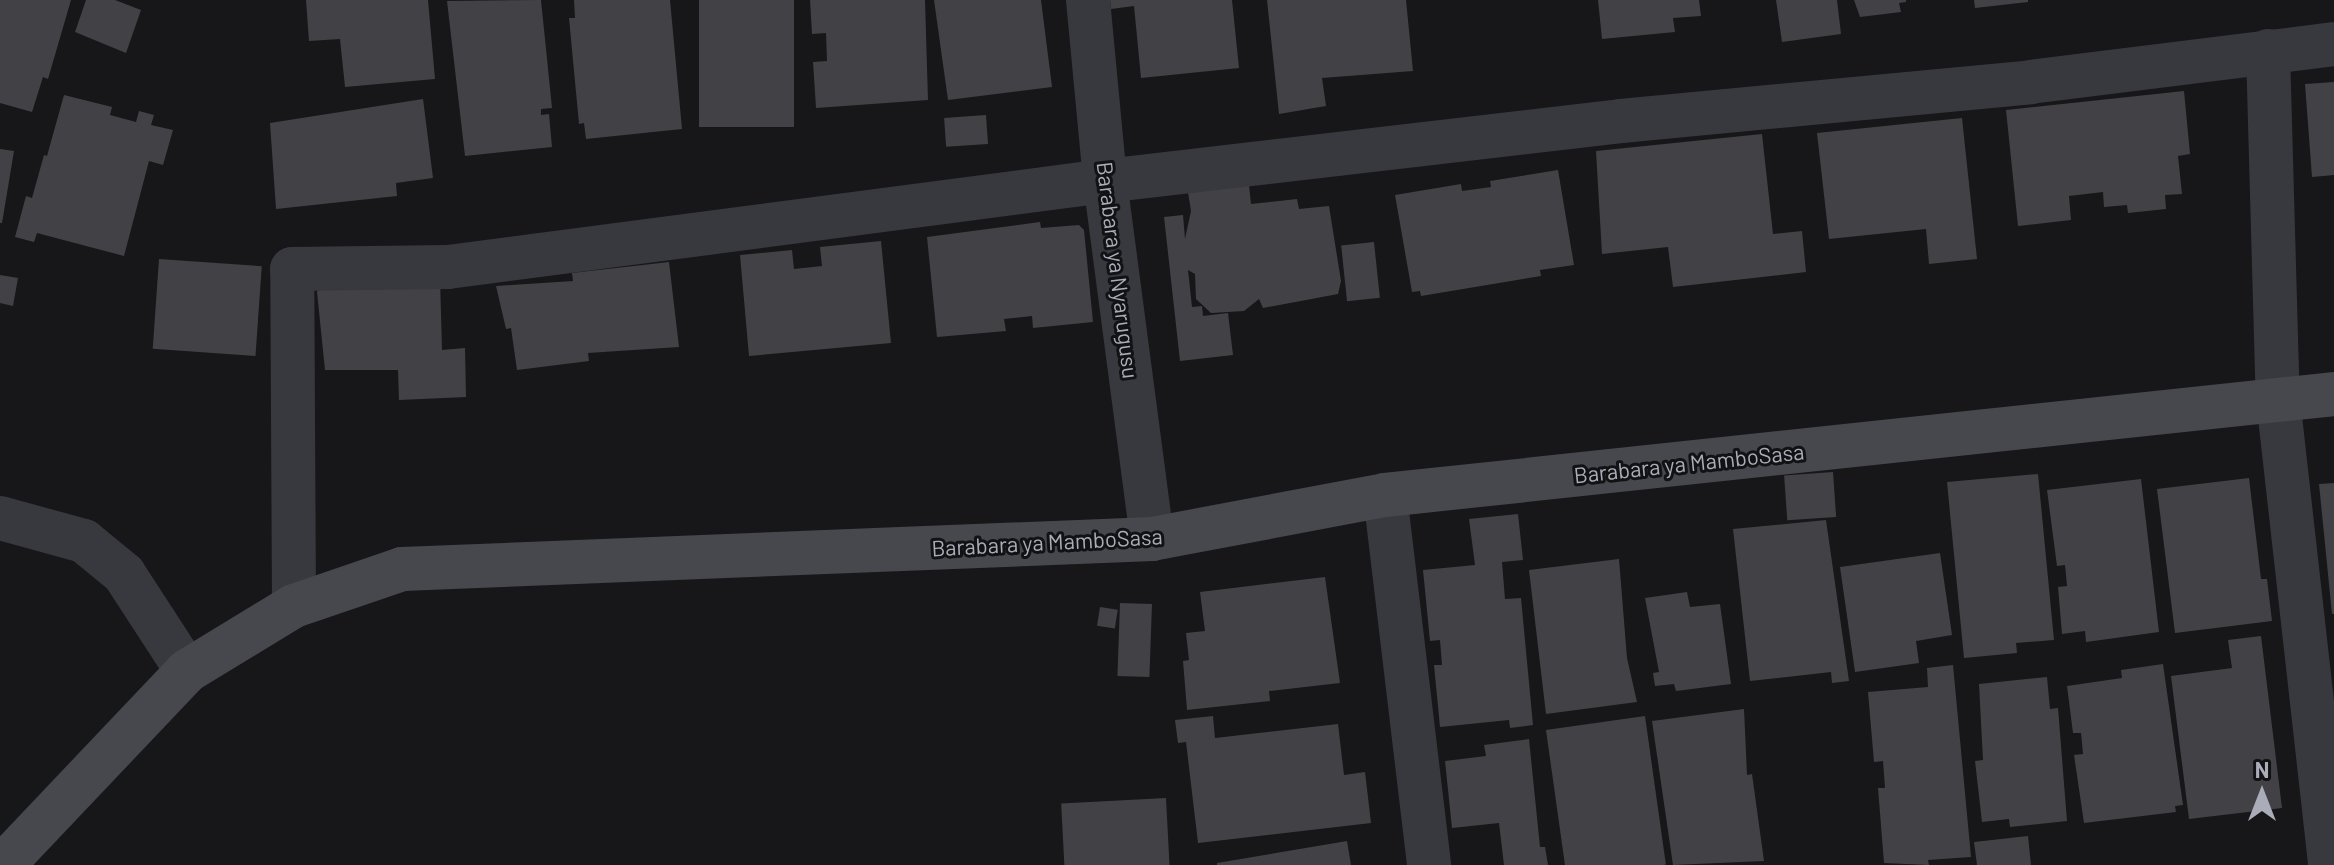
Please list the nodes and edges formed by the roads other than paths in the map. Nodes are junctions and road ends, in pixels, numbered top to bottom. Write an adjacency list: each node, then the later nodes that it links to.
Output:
1 (1088, 0): 4 (street, Barabara ya Nyarugusu)
2 (2334, 44): 3 (street)
3 (2268, 51): 4 (street); 6 (street)
4 (1105, 181): 9 (street, Barabara ya Nyarugusu); 10 (street)
5 (2334, 394): 6 (street, Barabara ya MamboSasa)
6 (2278, 399): 7 (street, Barabara ya MamboSasa); 14 (street)
7 (1385, 495): 9 (street, Barabara ya MamboSasa); 13 (street)
8 (0, 518): 11 (street)
9 (1152, 539): 10 (street, Barabara ya MamboSasa)
10 (294, 606): 11 (street, Barabara ya MamboSasa)
11 (187, 671): 12 (street, Barabara ya MamboSasa)
12 (3, 865)
13 (1429, 865)
14 (2330, 865)

